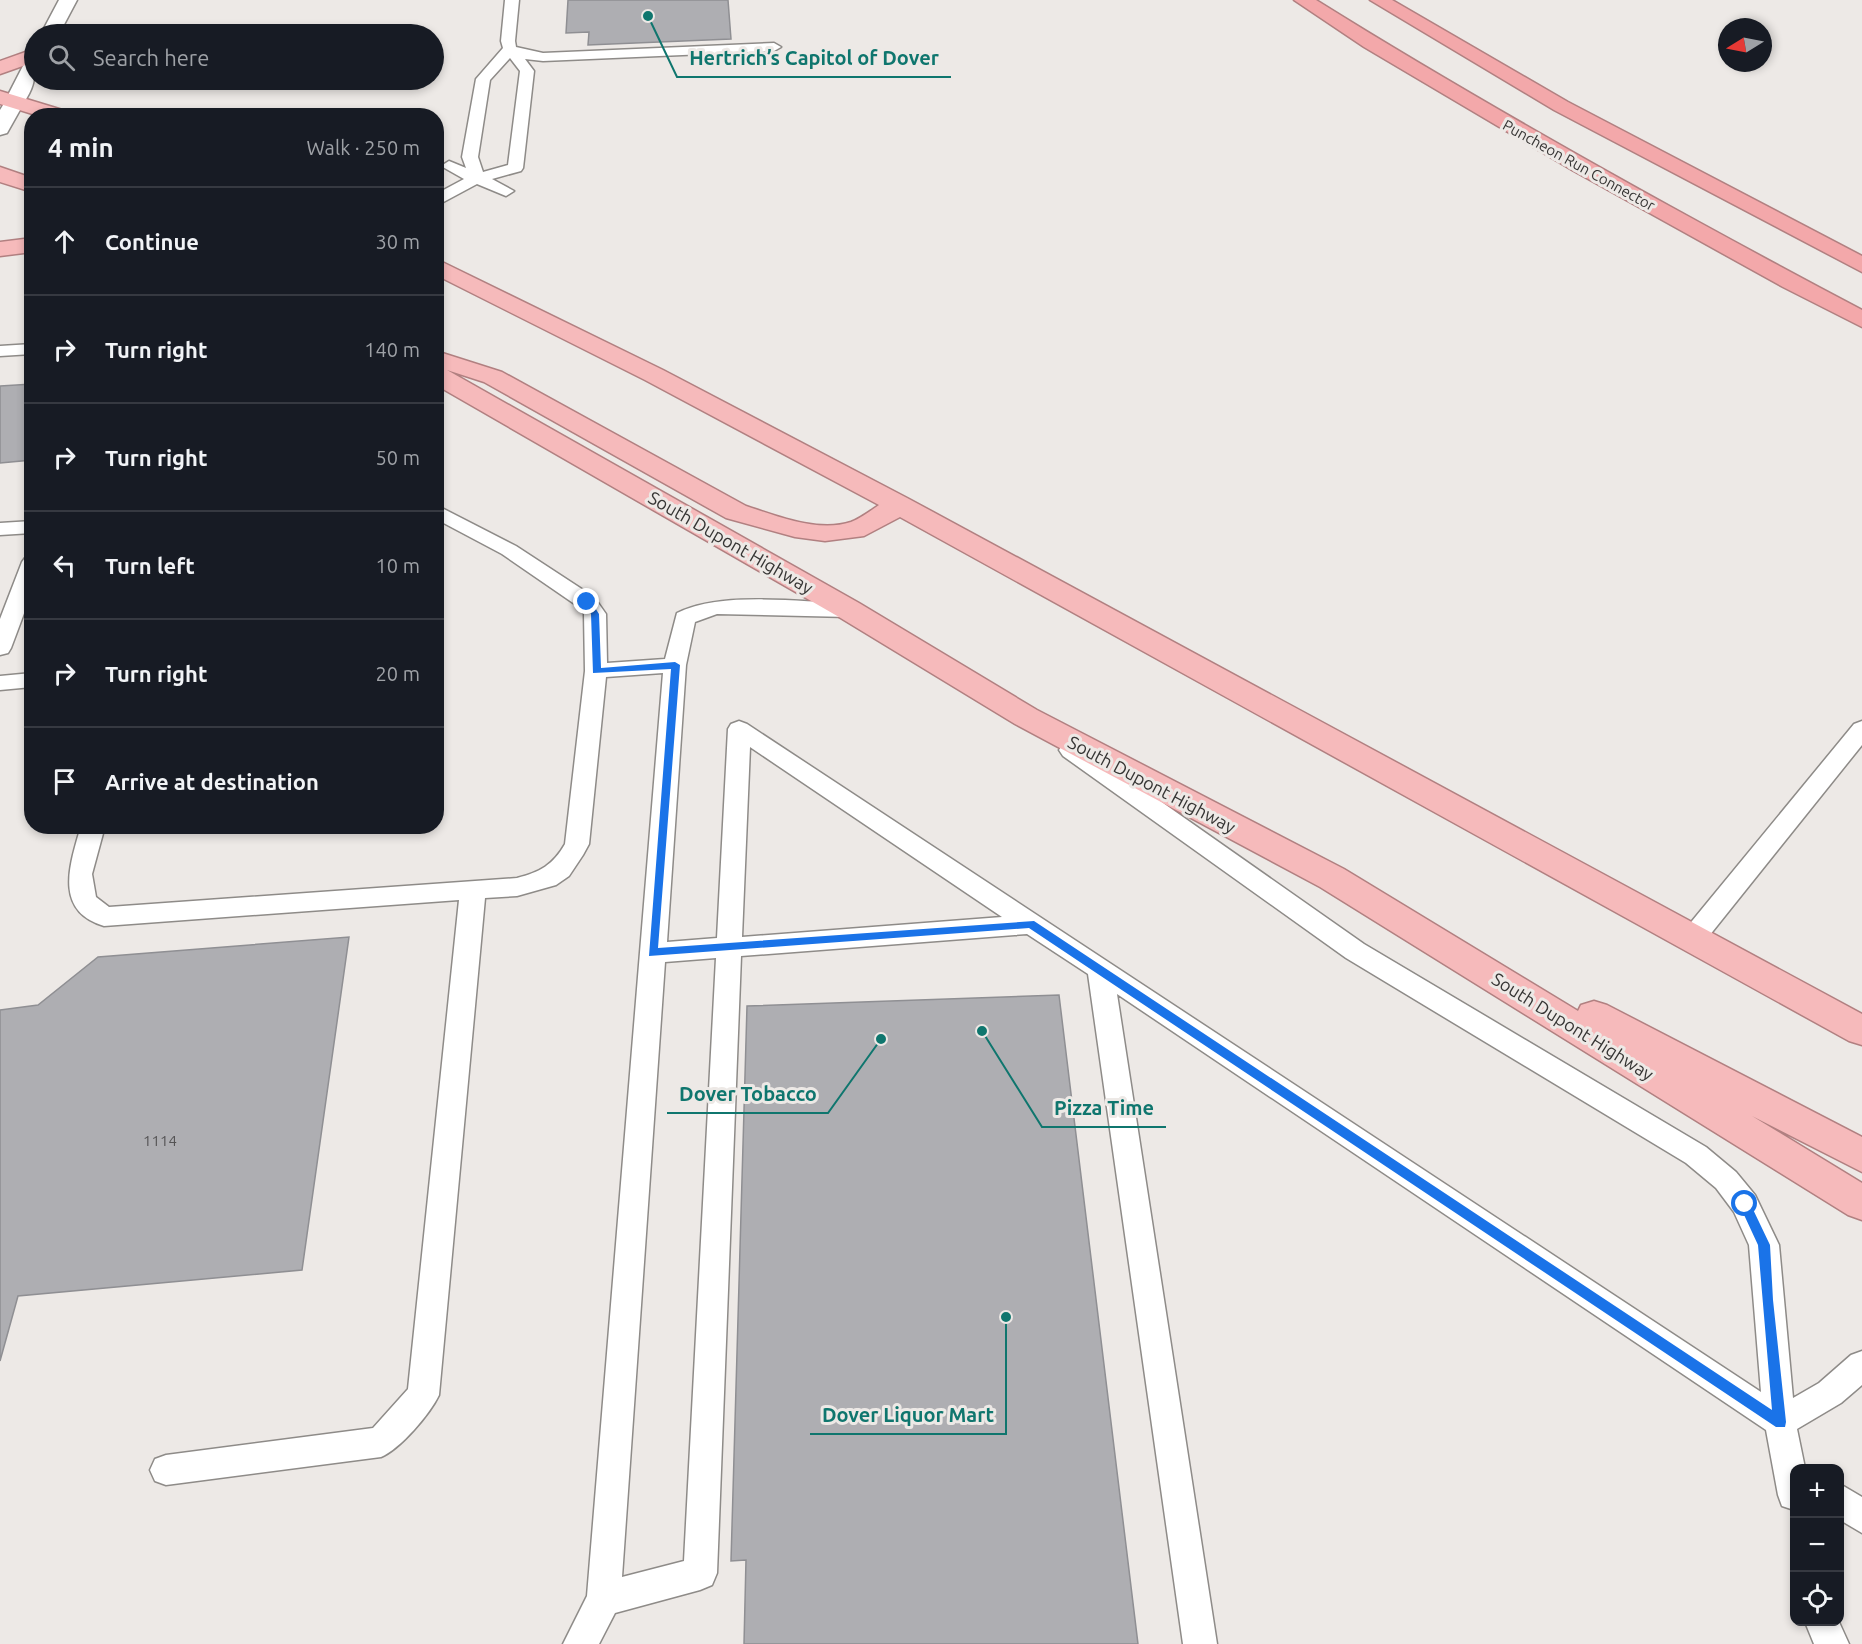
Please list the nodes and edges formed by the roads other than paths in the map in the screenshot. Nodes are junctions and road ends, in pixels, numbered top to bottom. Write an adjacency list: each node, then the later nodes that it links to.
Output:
1 (68, 0): 5 (street)
2 (513, 0): 7 (lane)
3 (1303, 0): 23 (highway, Puncheon Run Connector)
4 (1379, 0): 21 (highway)
5 (55, 24)
6 (774, 47): 7 (lane)
7 (510, 49): 15 (lane); 15 (lane)
8 (24, 59): 9 (highway)
9 (0, 68)
10 (24, 80): 11 (street)
11 (5, 111): 12 (highway)
12 (24, 113)
13 (449, 166): 15 (lane)
14 (0, 174): 16 (highway)
15 (477, 178): 17 (lane); 18 (lane)
16 (24, 183)
17 (506, 191)
18 (444, 197)
19 (24, 246): 20 (highway)
20 (0, 249)
21 (1862, 264)
22 (444, 270): 28 (highway)
23 (1862, 320)
24 (24, 350): 25 (lane)
25 (0, 351)
26 (444, 361): 28 (highway)
27 (444, 379): 33 (highway, South Dupont Highway)
28 (899, 505): 45 (highway)
29 (444, 515): 36 (lane)
30 (24, 528): 31 (lane)
31 (0, 529)
32 (24, 584): 34 (lane)
33 (849, 610): 35 (lane); 39 (highway, South Dupont Highway)
34 (0, 648)
35 (675, 665): 36 (lane); 47 (lane)
36 (596, 671): 43 (lane)
37 (24, 682): 38 (lane)
38 (0, 683)
39 (1026, 717): 42 (highway, South Dupont Highway); 53 (lane)
40 (1862, 729): 45 (lane)
41 (91, 834): 43 (lane)
42 (1332, 878): 50 (highway); 51 (highway, South Dupont Highway)
43 (473, 890): 55 (lane)
44 (1031, 924): 46 (lane); 46 (lane); 48 (lane)
45 (1692, 939): 49 (highway)
46 (730, 947): 47 (lane); 58 (lane)
47 (653, 953): 58 (lane)
48 (1100, 969): 53 (lane); 61 (lane)
49 (1862, 1031)
50 (1862, 1156)
51 (1862, 1203)
52 (1862, 1365): 53 (lane)
53 (1780, 1422): 54 (lane)
54 (1793, 1464)
55 (166, 1470)
56 (1844, 1504): 57 (lane)
57 (1862, 1518)
58 (604, 1599): 60 (lane)
59 (1824, 1626): 62 (lane)
60 (580, 1644)
61 (1200, 1644)
62 (1832, 1644)

